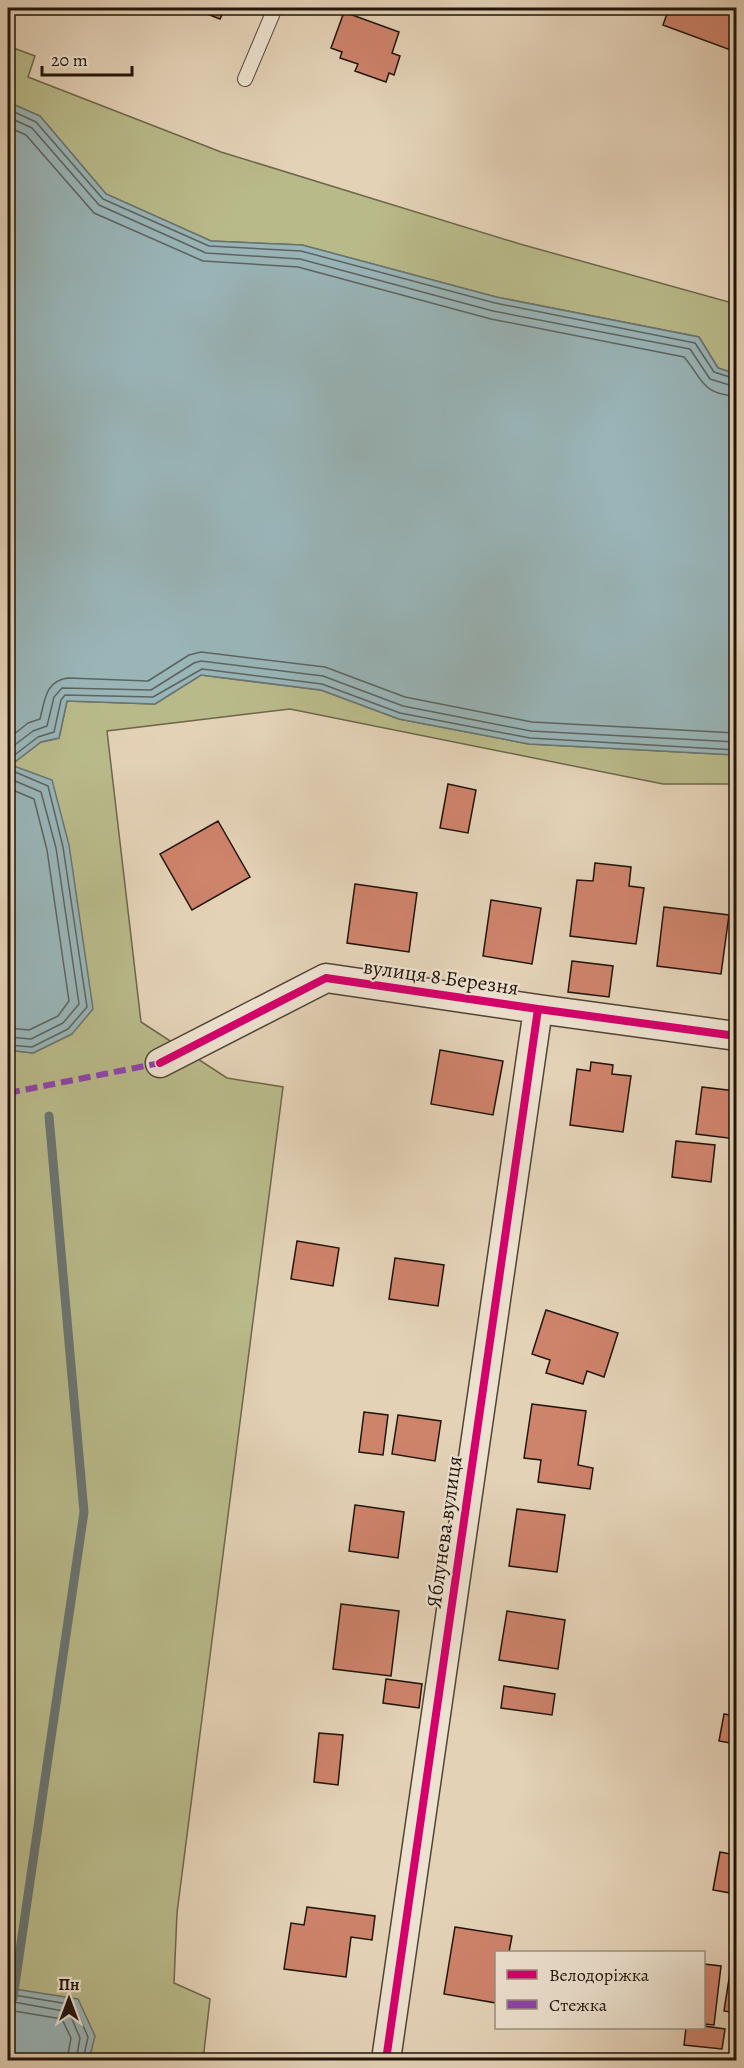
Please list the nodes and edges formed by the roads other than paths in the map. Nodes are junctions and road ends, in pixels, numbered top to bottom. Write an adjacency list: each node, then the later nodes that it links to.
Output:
1 (275, 8): 2 (lane)
2 (245, 78)
3 (538, 1009): 4 (street, вулиця 8 Березня); 5 (street, вулиця 8 Березня); 6 (street, Яблунева вулиця)
4 (736, 1036)
5 (160, 1063)
6 (386, 2061)

